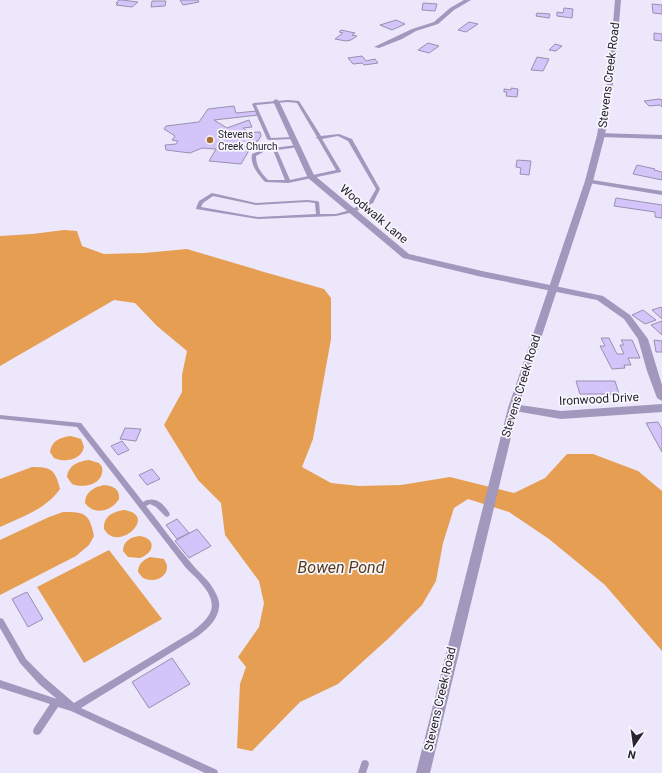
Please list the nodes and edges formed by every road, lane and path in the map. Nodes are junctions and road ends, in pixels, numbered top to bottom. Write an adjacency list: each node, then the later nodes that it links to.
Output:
1 (468, 0): 3 (street)
2 (618, 0): 5 (street, Stevens Creek Road)
3 (377, 46)
4 (276, 101): 7 (street, Woodwalk Lane); 7 (lane); 8 (lane)
5 (602, 135): 6 (street); 12 (street, Stevens Creek Road)
6 (662, 136)
7 (293, 138): 9 (street, Woodwalk Lane)
8 (318, 138): 11 (lane); 15 (lane)
9 (297, 146): 10 (lane); 11 (street, Woodwalk Lane)
10 (275, 149): 13 (lane); 13 (lane)
11 (311, 176): 13 (lane); 15 (street, Woodwalk Lane)
12 (589, 181): 14 (street); 17 (street, Stevens Creek Road)
13 (288, 182)
14 (662, 193)
15 (352, 211): 16 (lane); 17 (street, Woodwalk Lane)
16 (318, 215): 16 (lane)
17 (554, 289): 18 (street, Woodwalk Lane); 19 (street, Stevens Creek Road)
18 (662, 398)
19 (513, 408): 20 (street, Ironwood Drive); 32 (street, Stevens Creek Road)
20 (662, 408)
21 (0, 417): 22 (lane)
22 (143, 505): 23 (lane); 27 (lane)
23 (167, 514)
24 (0, 621): 27 (lane)
25 (0, 684): 26 (lane)
26 (56, 703): 27 (lane); 28 (lane)
27 (73, 708): 30 (lane)
28 (37, 731)
29 (365, 764): 31 (lane)
30 (214, 773)
31 (362, 773)
32 (423, 773)

